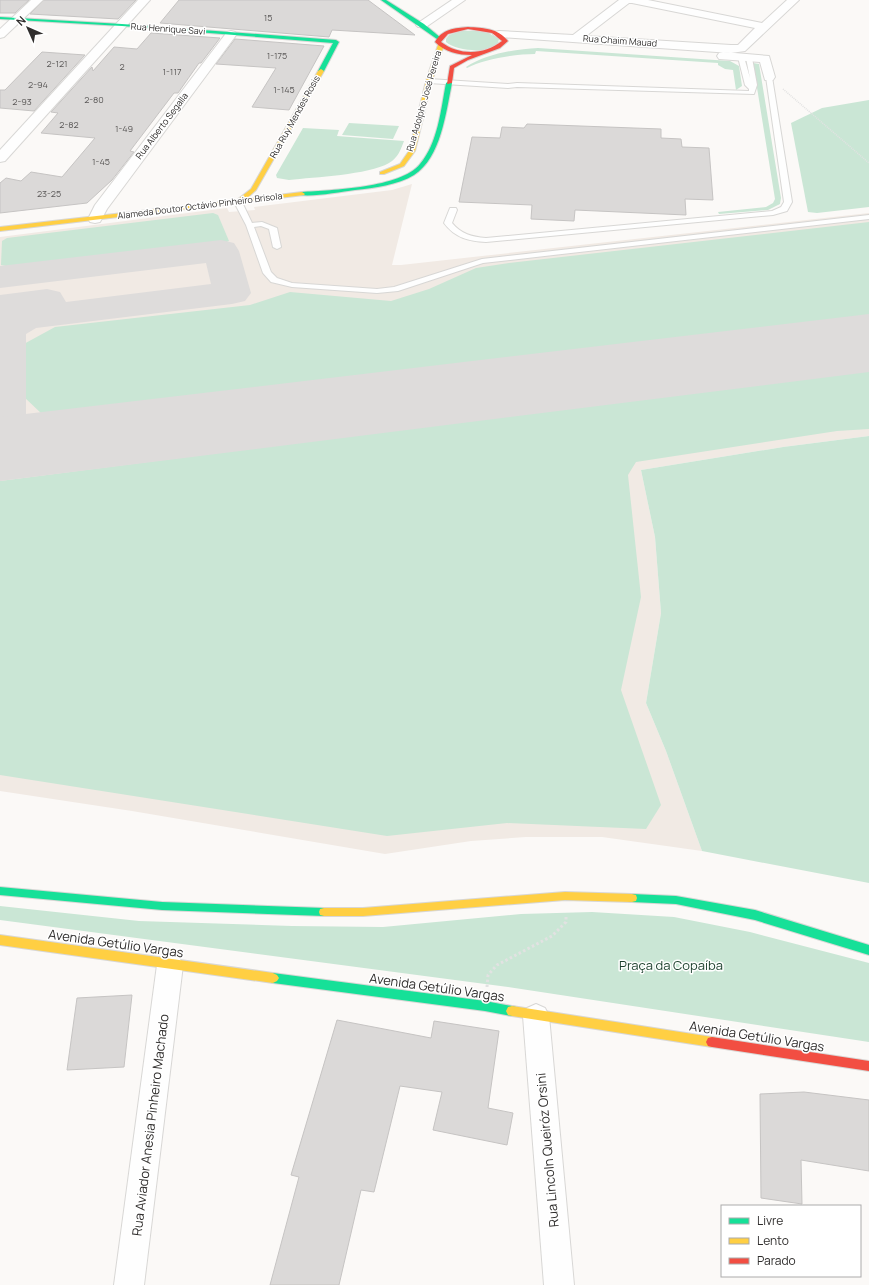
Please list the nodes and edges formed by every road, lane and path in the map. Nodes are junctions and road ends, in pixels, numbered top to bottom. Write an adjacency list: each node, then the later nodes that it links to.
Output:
1 (37, 0): 9 (street)
2 (144, 0): 10 (street)
3 (383, 0): 11 (street)
4 (459, 0): 11 (street)
5 (626, 0): 17 (street)
6 (632, 0): 12 (street)
7 (793, 0): 12 (street)
8 (0, 18): 9 (street, Rua Henrique Savi)
9 (16, 19): 10 (street, Rua Henrique Savi); 16 (street)
10 (122, 25): 14 (street, Rua Henrique Savi); 26 (street)
11 (422, 25): 13 (street); 19 (street)
12 (765, 27): 22 (street)
13 (468, 28): 15 (street); 19 (street)
14 (231, 34): 18 (street, Rua Henrique Savi); 34 (street, Rua Alberto Segalla)
15 (499, 34): 17 (street, Rua Chaim Mauad); 20 (street); 21 (street)
16 (0, 35)
17 (575, 39): 22 (street, Rua Chaim Mauad)
18 (336, 42): 31 (street, Rua Ruy Mendes Rosis)
19 (440, 42): 21 (street); 24 (street, Rua Adolpho José Pereira)
20 (544, 44): 21 (street); 22 (street)
21 (491, 51): 25 (street, Rua Adolpho José Pereira)
22 (744, 54): 23 (street); 25 (lane)
23 (769, 77): 27 (path); 33 (lane)
24 (429, 81): 25 (lane); 28 (street, Rua Adolpho José Pereira)
25 (450, 81): 29 (street, Rua Adolpho José Pereira)
26 (0, 158)
27 (869, 163)
28 (371, 176)
29 (399, 180): 32 (street, Alameda Doutor Octávio Pinheiro Brisola)
30 (321, 183): 31 (street, Alameda Doutor Octávio Pinheiro Brisola)
31 (254, 190): 32 (street); 34 (street, Alameda Doutor Octávio Pinheiro Brisola)
32 (238, 202): 34 (street, Alameda Doutor Octávio Pinheiro Brisola); 37 (lane)
33 (453, 210)
34 (97, 213): 36 (street, Alameda Doutor Octávio Pinheiro Brisola); 38 (street, Alameda Doutor Octávio Pinheiro Brisola)
35 (869, 217): 37 (lane)
36 (0, 220)
37 (250, 225): 39 (lane)
38 (0, 229)
39 (277, 247)
40 (0, 891): 41 (street)
41 (565, 896): 43 (street); 45 (path)
42 (0, 940): 44 (street, Avenida Getúlio Vargas)
43 (869, 950)
44 (170, 965): 45 (street, Avenida Getúlio Vargas); 48 (street, Rua Aviador Anesia Pinheiro Machado)
45 (485, 1006): 46 (street, Avenida Getúlio Vargas)
46 (536, 1016): 47 (street, Avenida Getúlio Vargas); 49 (street, Rua Lincoln Queiróz Orsini)
47 (869, 1066)
48 (129, 1285)
49 (559, 1285)

